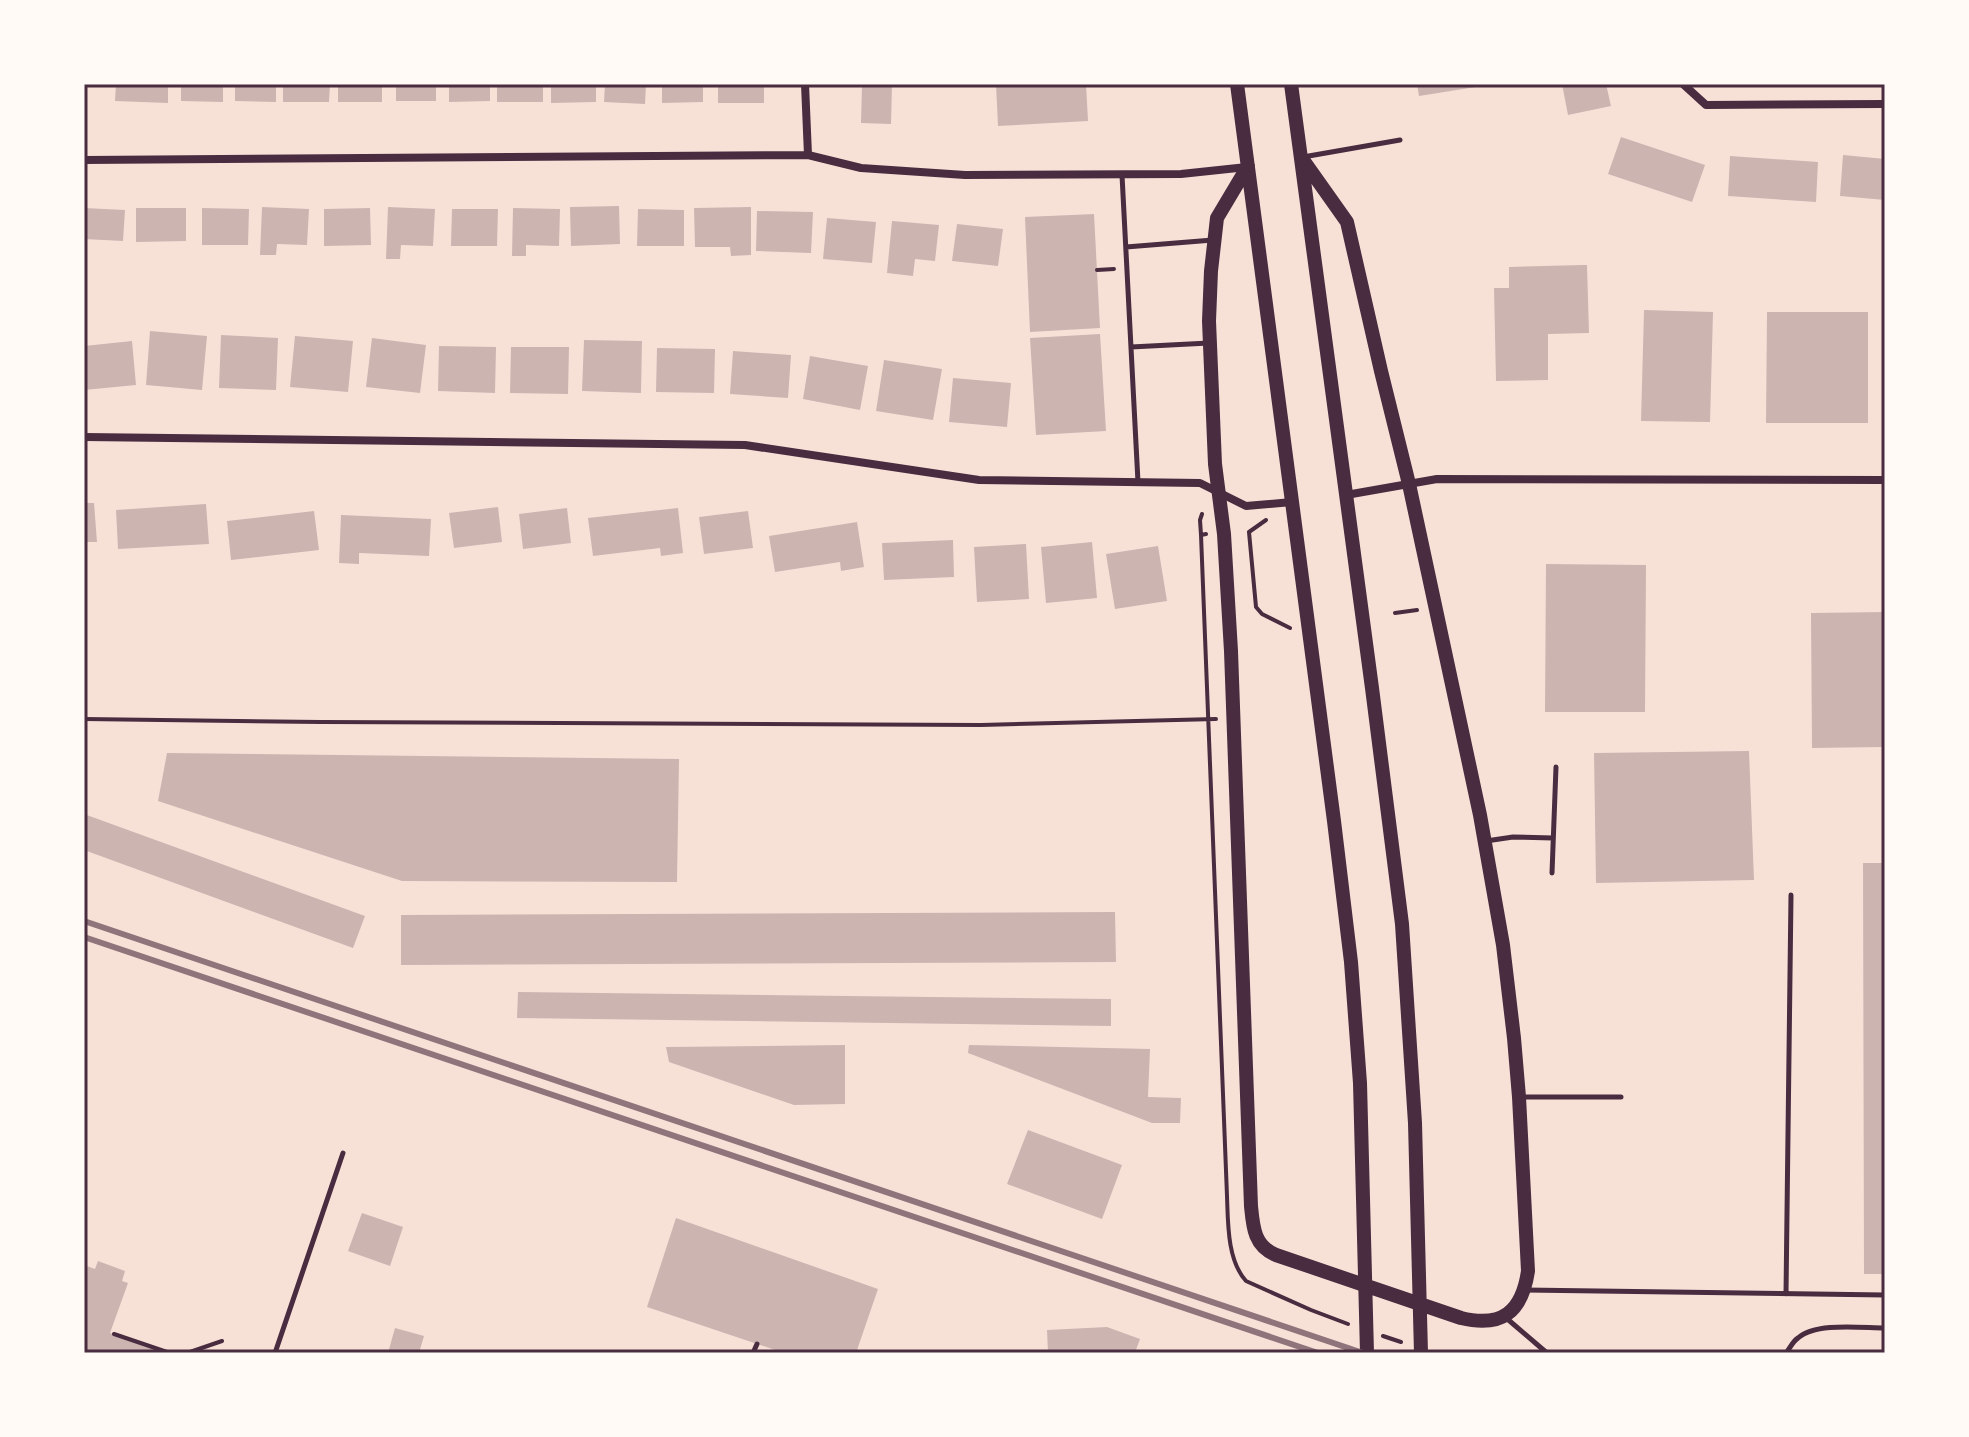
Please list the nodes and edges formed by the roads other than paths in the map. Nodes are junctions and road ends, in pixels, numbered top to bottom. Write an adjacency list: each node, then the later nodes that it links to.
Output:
1 (805, 84): 7 (street)
2 (1237, 84): 10 (main road)
3 (1291, 84): 8 (main road)
4 (1683, 84): 5 (street)
5 (1885, 104)
6 (1400, 140): 8 (lane)
7 (808, 155): 9 (street); 11 (street)
8 (1301, 157): 19 (main road); 21 (main road)
9 (84, 160)
10 (1248, 166): 11 (street); 12 (main road); 22 (main road)
11 (1122, 175): 13 (lane)
12 (1214, 240): 13 (lane); 14 (main road)
13 (1126, 247): 15 (lane)
14 (1209, 343): 15 (lane); 20 (main road)
15 (1131, 347): 18 (lane)
16 (84, 437): 18 (street)
17 (1885, 480): 19 (street)
18 (1138, 483): 20 (street)
19 (1409, 484): 21 (street); 25 (main road)
20 (1218, 493): 22 (street); 34 (main road)
21 (1346, 495): 40 (main road)
22 (1292, 502): 39 (main road)
23 (1556, 767): 24 (lane)
24 (1553, 838): 25 (lane); 26 (lane)
25 (1485, 841): 28 (main road)
26 (1552, 873)
27 (1791, 895): 32 (lane)
28 (1519, 1097): 29 (lane); 31 (main road)
29 (1621, 1097)
30 (343, 1153): 37 (lane)
31 (1524, 1290): 32 (lane); 34 (main road)
32 (1786, 1294): 33 (lane)
33 (1885, 1295)
34 (1504, 1316): 41 (lane)
35 (1885, 1328): 42 (lane)
36 (757, 1344): 38 (lane)
37 (275, 1353)
38 (753, 1353)
39 (1367, 1353)
40 (1421, 1353)
41 (1547, 1353)
42 (1786, 1353)

